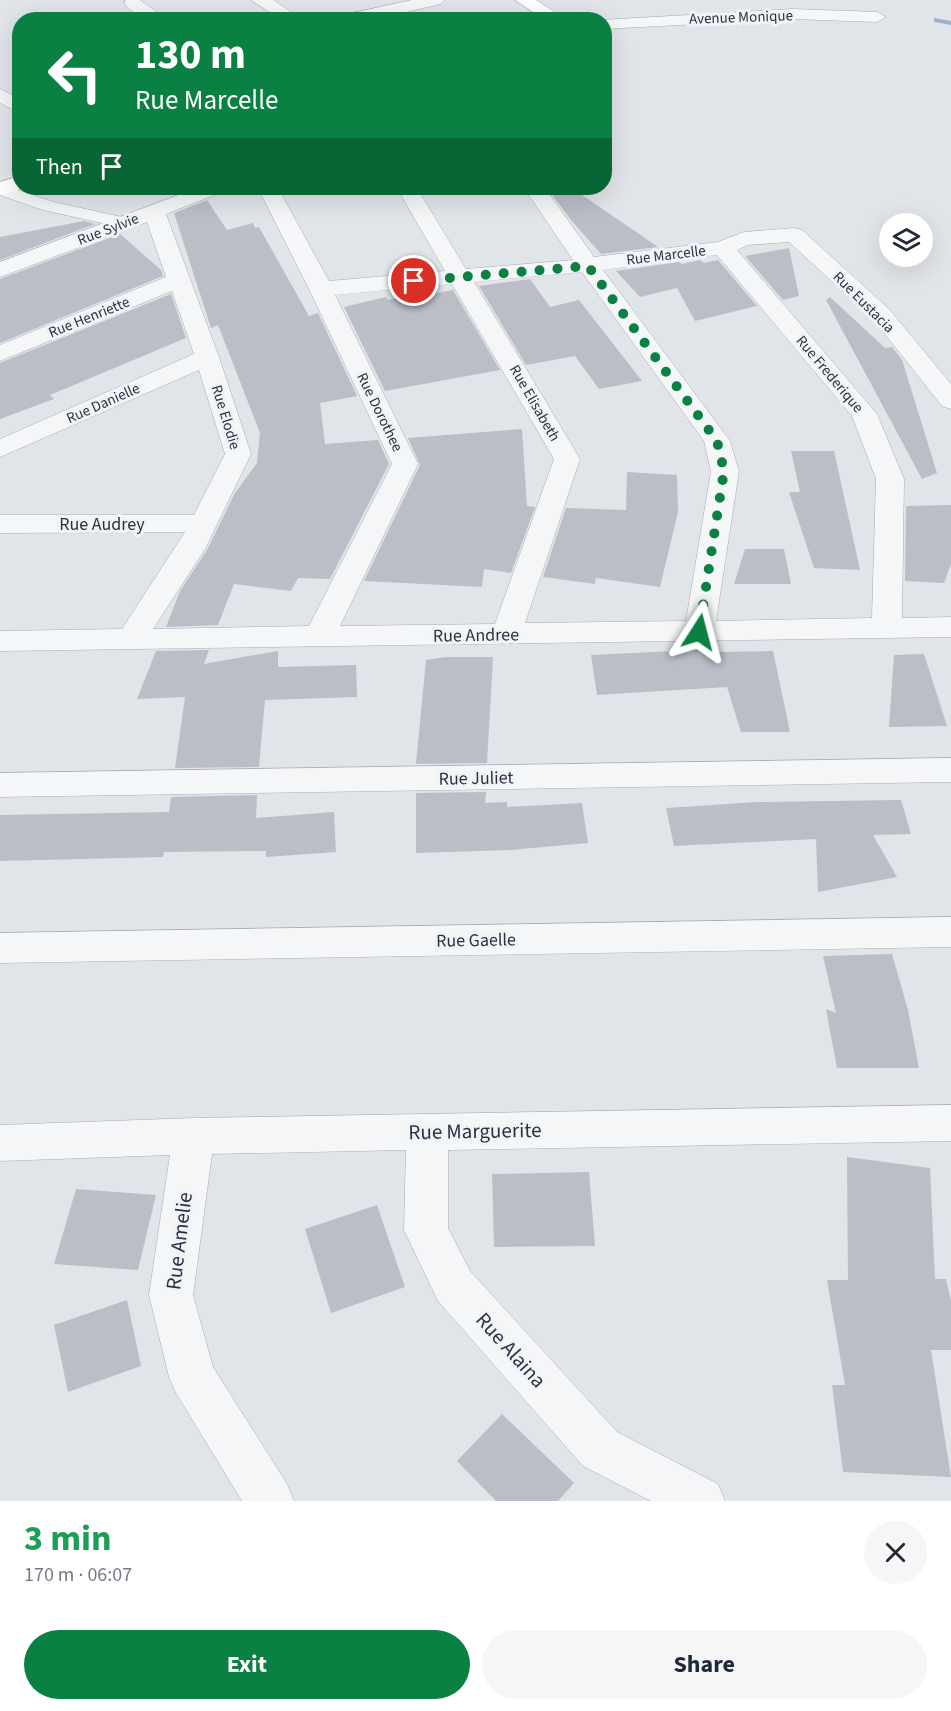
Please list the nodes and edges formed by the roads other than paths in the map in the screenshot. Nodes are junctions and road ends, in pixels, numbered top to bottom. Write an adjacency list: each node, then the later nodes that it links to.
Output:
1 (260, 0): 7 (street)
2 (435, 0): 5 (street)
3 (524, 0): 9 (street)
4 (133, 3): 6 (street)
5 (395, 3): 8 (street)
6 (147, 12)
7 (282, 12)
8 (369, 12)
9 (546, 12)
10 (877, 16): 11 (street, Avenue Monique)
11 (612, 24)
12 (17, 195): 18 (lane)
13 (197, 195): 17 (street, Rue Sylvie)
14 (272, 195): 25 (street, Rue Dorothee)
15 (410, 195): 23 (street, Rue Elisabeth)
16 (540, 195): 21 (street)
17 (154, 211): 18 (street, Rue Sylvie); 24 (street, Rue Elodie)
18 (125, 223): 22 (street, Rue Sylvie)
19 (794, 235): 20 (street, Rue Marcelle); 28 (street, Rue Eustacia)
20 (723, 248): 21 (street, Rue Marcelle); 33 (street, Rue Frederique)
21 (588, 266): 23 (street, Rue Marcelle); 34 (street)
22 (0, 270)
23 (461, 276): 25 (street, Rue Marcelle); 35 (street, Rue Elisabeth)
24 (178, 280): 26 (street, Rue Henriette); 27 (street, Rue Elodie)
25 (321, 289): 36 (street, Rue Dorothee)
26 (0, 354)
27 (207, 357): 29 (street, Rue Danielle); 30 (street, Rue Elodie)
28 (951, 401)
29 (0, 449)
30 (204, 523): 31 (street, Rue Audrey); 37 (street, Rue Elodie)
31 (0, 524)
32 (951, 627): 33 (street, Rue Andree)
33 (887, 629): 34 (street, Rue Andree)
34 (699, 632): 35 (street, Rue Andree)
35 (507, 635): 36 (street, Rue Andree)
36 (319, 637): 37 (street, Rue Andree)
37 (131, 639): 38 (street, Rue Andree)
38 (0, 641)
39 (951, 770): 40 (street, Rue Juliet)
40 (0, 785)
41 (951, 932): 42 (street, Rue Gaelle)
42 (0, 948)
43 (951, 1123): 44 (street, Rue Marguerite)
44 (428, 1132): 45 (street, Rue Marguerite); 48 (street, Rue Alaina)
45 (194, 1136): 46 (street, Rue Marguerite); 47 (street, Rue Amelie)
46 (0, 1143)
47 (270, 1501)
48 (701, 1501)

